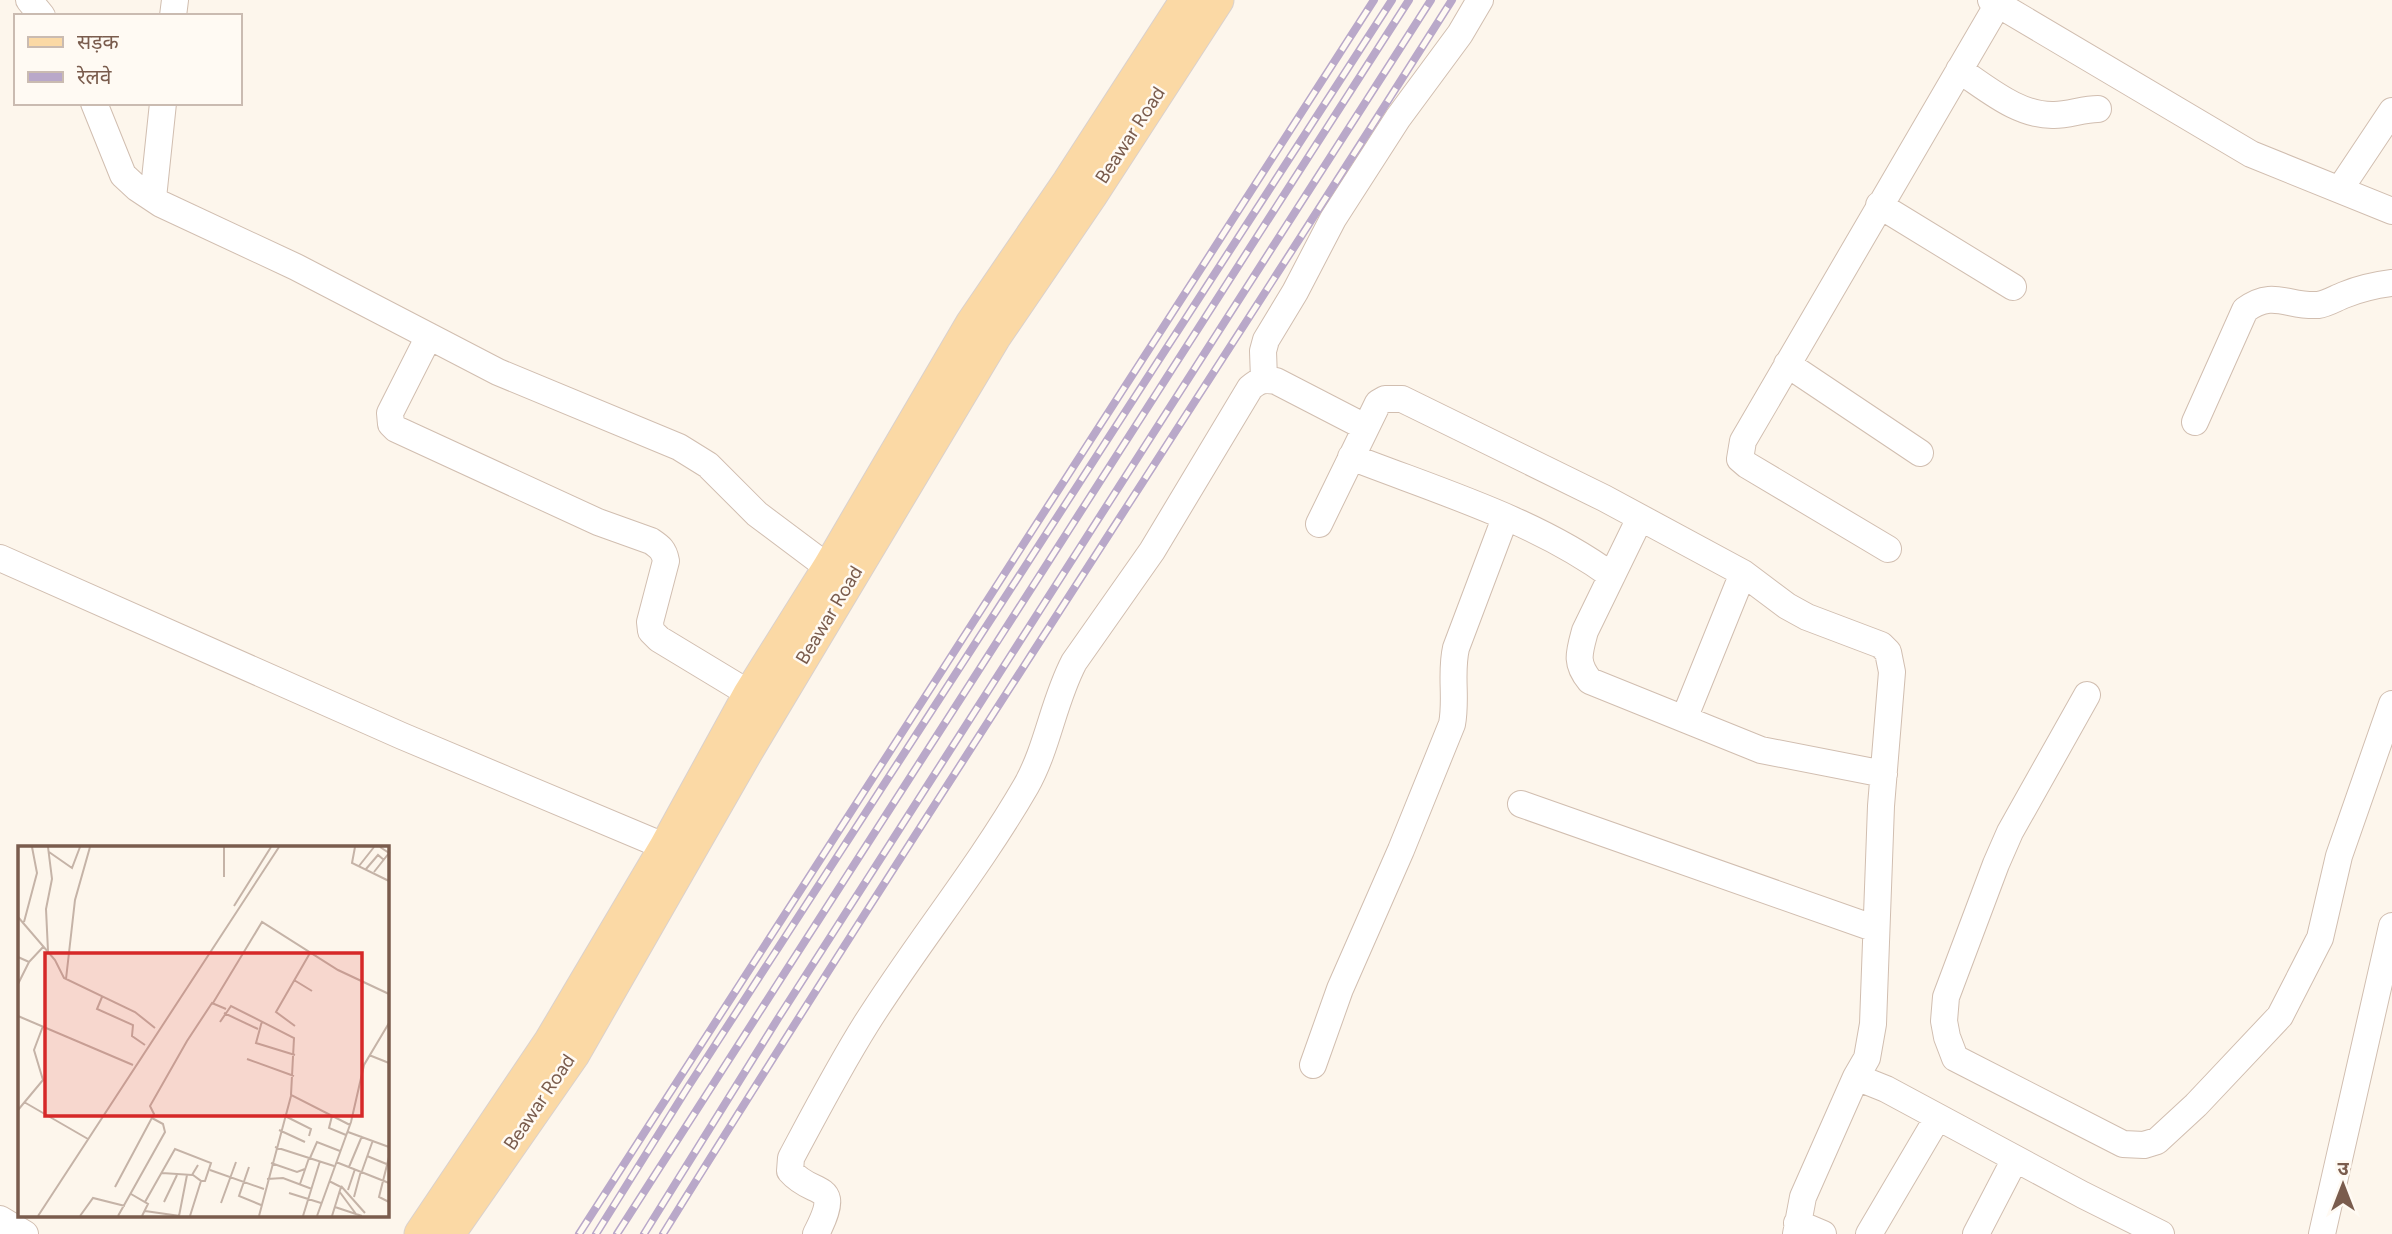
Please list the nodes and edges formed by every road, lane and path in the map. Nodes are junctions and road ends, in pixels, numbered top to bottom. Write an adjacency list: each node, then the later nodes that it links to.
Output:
1 (29, 0): 6 (street)
2 (1187, 0): 30 (main road, Beawar Road)
3 (1217, 0): 50 (main road, Beawar Road)
4 (1480, 0): 20 (street)
5 (1994, 2): 7 (street); 12 (street)
6 (40, 14)
7 (1959, 70): 10 (street); 14 (street)
8 (95, 105): 13 (street)
9 (163, 105): 13 (street)
10 (2098, 109)
11 (2392, 111): 12 (street)
12 (2340, 189): 15 (street)
13 (153, 198): 18 (street)
14 (1880, 205): 17 (street); 19 (street)
15 (2392, 211)
16 (2392, 283): 21 (street)
17 (2013, 288)
18 (429, 336): 30 (street); 33 (street)
19 (1787, 364): 23 (street); 28 (street)
20 (1264, 379): 22 (street); 51 (street)
21 (2194, 422)
22 (1365, 427): 24 (street); 26 (street)
23 (1920, 453)
24 (1351, 457): 25 (street); 27 (street)
25 (1505, 518): 32 (street); 42 (street)
26 (1640, 518): 31 (street); 32 (street)
27 (1319, 524)
28 (1888, 549)
29 (0, 558): 39 (street)
30 (829, 568): 33 (main road, Beawar Road)
31 (1743, 573): 36 (street); 37 (street)
32 (1612, 576): 36 (street)
33 (750, 694): 39 (main road, Beawar Road)
34 (2087, 695): 35 (street)
35 (2392, 704)
36 (1684, 719): 37 (street)
37 (1884, 774): 41 (street)
38 (1521, 804): 41 (street)
39 (666, 846): 49 (main road, Beawar Road)
40 (2392, 926): 56 (street)
41 (1876, 929): 43 (street)
42 (1313, 1065)
43 (1856, 1077): 44 (street); 47 (street)
44 (1938, 1117): 45 (street); 53 (street)
45 (2015, 1159): 54 (street); 55 (street)
46 (0, 1219): 48 (street)
47 (1796, 1229): 52 (street)
48 (25, 1234)
49 (421, 1234)
50 (448, 1234)
51 (816, 1234)
52 (1823, 1234)
53 (1869, 1234)
54 (1976, 1234)
55 (2161, 1234)
56 (2322, 1234)

